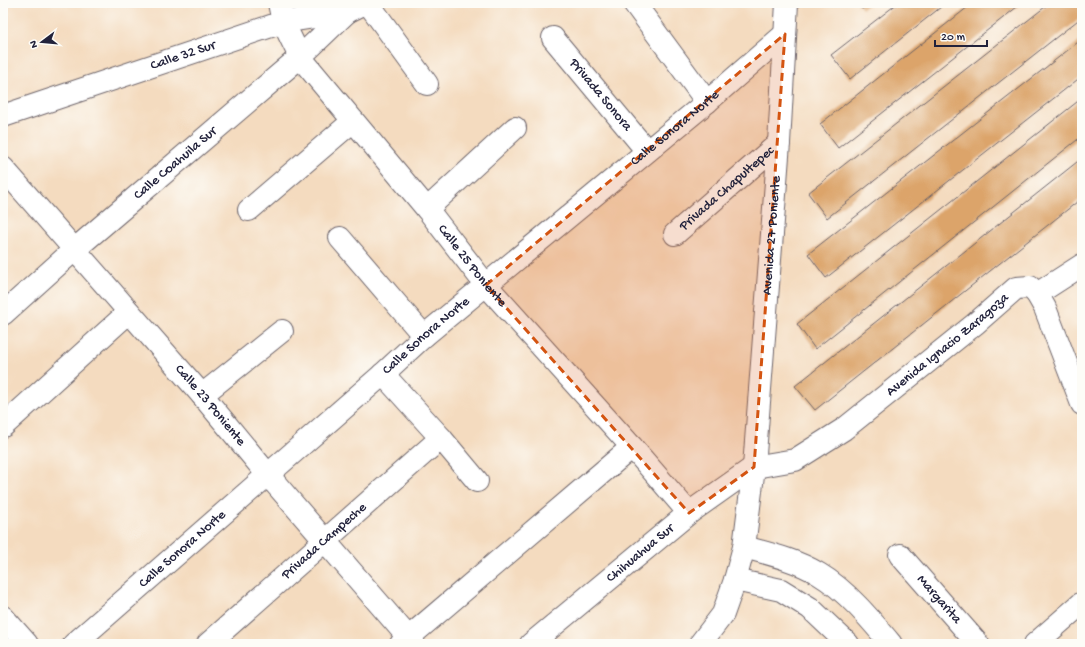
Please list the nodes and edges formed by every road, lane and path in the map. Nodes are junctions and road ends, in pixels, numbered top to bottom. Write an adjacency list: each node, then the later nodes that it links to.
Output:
1 (368, 3): 9 (street)
2 (634, 3): 10 (street)
3 (787, 3): 6 (street, Avenida 27 Poniente)
4 (356, 7): 5 (street, Calle 32 Sur); 8 (street, Calle Coahuila Sur)
5 (281, 12): 8 (street, Calle 25 Poniente); 11 (street, Calle 32 Sur)
6 (785, 34): 10 (street, Calle Sonora Norte); 14 (street, Avenida 27 Poniente)
7 (553, 38): 15 (street, Privada Sonora)
8 (300, 57): 12 (street, Calle 25 Poniente); 21 (street, Calle Coahuila Sur)
9 (427, 84)
10 (706, 102): 15 (street, Calle Sonora Norte)
11 (3, 116)
12 (353, 122): 17 (street, Calle 25 Poniente); 18 (street)
13 (515, 128): 17 (street)
14 (779, 143): 19 (street, Privada Chapultepec); 35 (street, Avenida 27 Poniente)
15 (647, 151): 23 (street, Calle Sonora Norte)
16 (3, 168): 21 (street, Calle 23 Poniente)
17 (427, 209): 23 (street, Calle 25 Poniente)
18 (249, 210)
19 (675, 234)
20 (340, 238): 28 (street)
21 (74, 250): 25 (street, Calle 23 Poniente); 26 (street, Calle Coahuila Sur)
22 (1082, 265): 24 (street)
23 (486, 285): 28 (street, Calle Sonora Norte); 34 (street, Calle 25 Poniente)
24 (1037, 294): 31 (street); 35 (street, Avenida Ignacio Zaragoza)
25 (129, 312): 30 (street, Calle 23 Poniente); 32 (street)
26 (3, 314)
27 (282, 331): 30 (street)
28 (424, 336): 29 (street, Calle Sonora Norte)
29 (383, 374): 33 (street); 36 (street, Calle Sonora Norte)
30 (202, 396): 36 (street, Calle 23 Poniente)
31 (1082, 404)
32 (3, 426)
33 (442, 438): 37 (street); 39 (street, Privada Campeche)
34 (632, 447): 38 (street, Calle 25 Poniente); 45 (street)
35 (754, 467): 38 (street, Chihuahua Sur); 40 (street, Avenida 27 Poniente)
36 (268, 475): 39 (street, Calle 23 Poniente); 47 (street, Calle Sonora Norte)
37 (478, 481)
38 (689, 513): 49 (street, Chihuahua Sur)
39 (324, 541): 45 (street, Calle 23 Poniente); 48 (street, Privada Campeche)
40 (744, 547): 42 (street, Avenida 27 Poniente); 52 (street)
41 (900, 555): 53 (street, Margarita)
42 (735, 580): 50 (street, Avenida 27 Poniente); 51 (street)
43 (1082, 603): 54 (street)
44 (3, 617): 46 (street)
45 (408, 642)
46 (27, 644)
47 (74, 644)
48 (208, 644)
49 (531, 644)
50 (700, 644)
51 (848, 644)
52 (891, 644)
53 (978, 644)
54 (1035, 644)

